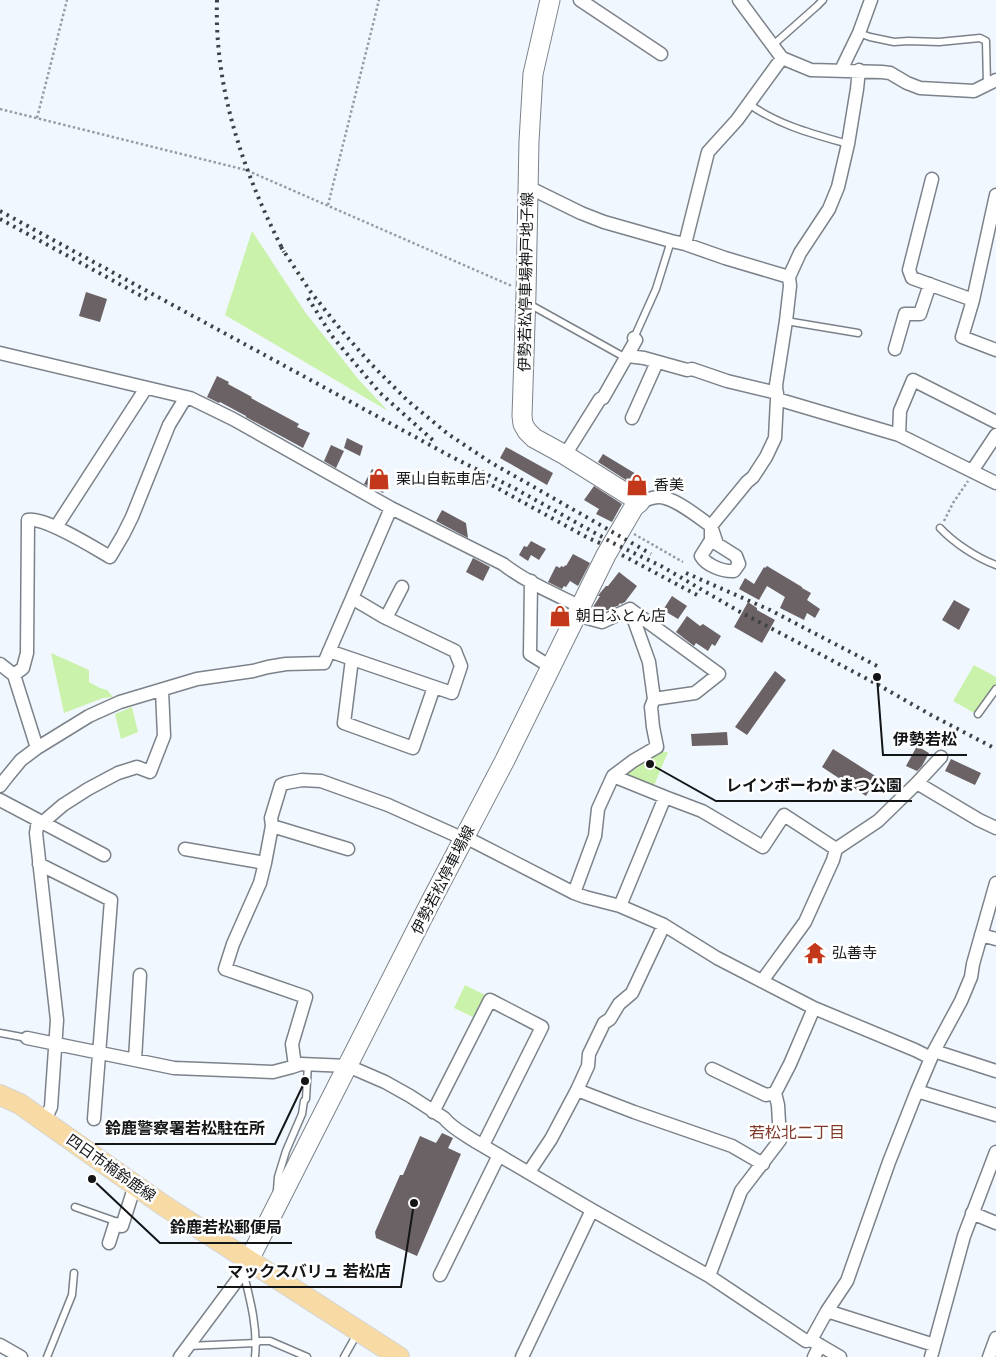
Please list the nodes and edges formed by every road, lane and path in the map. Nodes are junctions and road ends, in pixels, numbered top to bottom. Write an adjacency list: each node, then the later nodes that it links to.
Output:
1 (67, 0): 19 (path)
2 (379, 0): 24 (path)
3 (550, 0): 22 (main road, 伊勢若松停車場神戸地子線)
4 (580, 0): 12 (street)
5 (738, 0): 11 (street)
6 (811, 0): 9 (lane)
7 (823, 0): 9 (lane)
8 (871, 0): 10 (street)
9 (818, 6): 11 (lane)
10 (859, 33): 14 (street); 16 (lane)
11 (773, 45): 13 (street)
12 (661, 54)
13 (782, 58): 14 (street); 17 (street)
14 (841, 70): 15 (street)
15 (859, 70): 16 (street); 20 (street)
16 (991, 82)
17 (748, 104): 20 (lane); 26 (street)
18 (0, 109): 19 (path)
19 (37, 118): 24 (path)
20 (848, 144): 28 (street)
21 (932, 179): 29 (street)
22 (528, 187): 25 (street); 30 (main road, 伊勢若松停車場神戸地子線)
23 (996, 195): 27 (street)
24 (328, 205): 30 (path)
25 (671, 241): 26 (street); 34 (lane)
26 (685, 244): 28 (street)
27 (991, 244): 31 (street)
28 (788, 277): 32 (street)
29 (930, 284): 31 (street); 35 (street)
30 (526, 298): 38 (lane); 47 (main road, 伊勢若松停車場神戸地子線)
31 (973, 300): 36 (street)
32 (786, 321): 33 (lane); 41 (street)
33 (858, 333)
34 (634, 338): 38 (street)
35 (895, 349)
36 (996, 350)
37 (0, 353): 40 (street)
38 (627, 357): 39 (street); 47 (street)
39 (658, 362): 41 (street); 43 (street)
40 (146, 388): 42 (street); 52 (street)
41 (777, 396): 45 (street); 50 (street)
42 (186, 397): 51 (street); 52 (street)
43 (632, 418)
44 (996, 422): 45 (street)
45 (899, 435): 48 (street)
46 (996, 435): 48 (street)
47 (565, 454): 50 (main road, 伊勢若松停車場神戸地子線)
48 (973, 471): 49 (street); 54 (path)
49 (996, 483)
50 (640, 502): 53 (main road, 伊勢若松停車場線)
51 (391, 508): 57 (street); 59 (street)
52 (56, 527): 67 (street)
53 (622, 527): 55 (path); 61 (main road, 伊勢若松停車場線)
54 (940, 528): 56 (lane)
55 (683, 562)
56 (996, 565)
57 (531, 581): 61 (street); 66 (street)
58 (402, 586): 62 (street)
59 (352, 598): 62 (street); 63 (street)
60 (630, 608): 61 (street); 71 (street); 71 (street)
61 (578, 611): 66 (main road, 伊勢若松停車場線)
62 (386, 618): 68 (street)
63 (329, 650): 64 (street); 70 (street)
64 (352, 659): 68 (street); 68 (street)
65 (0, 664): 67 (street)
66 (551, 667): 83 (main road, 伊勢若松停車場線)
67 (14, 675): 73 (street)
68 (434, 687)
69 (996, 689): 72 (lane)
70 (162, 690): 73 (street); 80 (street)
71 (654, 699): 75 (street)
72 (978, 714)
73 (37, 748): 77 (street)
74 (941, 757): 76 (street)
75 (613, 776): 78 (street); 91 (street)
76 (917, 783): 82 (street); 86 (street)
77 (0, 786)
78 (665, 797): 86 (street); 92 (street)
79 (0, 800): 80 (street)
80 (40, 822): 87 (street); 89 (street)
81 (272, 826): 83 (street); 85 (street); 88 (street)
82 (996, 828)
83 (464, 838): 91 (street); 106 (main road, 伊勢若松停車場線)
84 (185, 849): 88 (street)
85 (348, 849)
86 (836, 849): 97 (street)
87 (104, 855)
88 (266, 863): 105 (street)
89 (39, 864): 101 (street); 102 (street)
90 (996, 883): 94 (street)
91 (574, 893): 92 (street)
92 (620, 906): 93 (street)
93 (664, 925): 97 (street); 109 (street)
94 (981, 934): 95 (street); 103 (street)
95 (996, 939)
96 (140, 976): 104 (street)
97 (762, 981): 98 (street)
98 (814, 1008): 103 (street); 111 (street)
99 (0, 1032): 100 (lane)
100 (27, 1038): 101 (street)
101 (56, 1044): 102 (street); 116 (street)
102 (99, 1053): 104 (street); 115 (street)
103 (932, 1054): 108 (street); 110 (street)
104 (135, 1060): 105 (street)
105 (302, 1065): 106 (street); 123 (lane)
106 (348, 1066): 113 (street); 123 (main road, 伊勢若松停車場線)
107 (712, 1069): 111 (street)
108 (996, 1071)
109 (577, 1090): 120 (street); 121 (street)
110 (917, 1090): 114 (street); 134 (street)
111 (775, 1093): 120 (street)
112 (0, 1095): 116 (main road, 四日市楠鈴鹿線)
113 (433, 1112): 117 (street); 117 (street)
114 (996, 1115)
115 (94, 1119)
116 (44, 1122): 122 (main road, 四日市楠鈴鹿線)
117 (483, 1145): 119 (street)
118 (996, 1152): 126 (street)
119 (499, 1155): 121 (street); 132 (street)
120 (763, 1164): 133 (street)
121 (529, 1172): 125 (street)
122 (135, 1185): 128 (street); 130 (main road, 四日市楠鈴鹿線)
123 (279, 1199): 130 (main road, 伊勢若松停車場線)
124 (76, 1207): 128 (lane)
125 (592, 1210): 133 (street); 148 (street)
126 (972, 1213): 127 (street); 140 (street)
127 (996, 1223)
128 (115, 1224): 129 (street)
129 (108, 1243)
130 (246, 1265): 135 (main road, 四日市楠鈴鹿線); 137 (lane); 141 (street)
131 (74, 1274): 143 (lane)
132 (440, 1276)
133 (709, 1276): 139 (street)
134 (827, 1311): 139 (street); 140 (street)
135 (358, 1331): 146 (lane); 147 (main road, 四日市楠鈴鹿線)
136 (996, 1338): 150 (street)
137 (257, 1342): 141 (lane); 144 (lane); 145 (lane)
138 (0, 1345): 142 (street)
139 (815, 1347): 149 (street)
140 (933, 1351)
141 (184, 1352)
142 (22, 1357)
143 (47, 1357)
144 (256, 1357)
145 (307, 1357)
146 (344, 1357)
147 (398, 1357)
148 (522, 1357)
149 (840, 1357)
150 (989, 1357)

